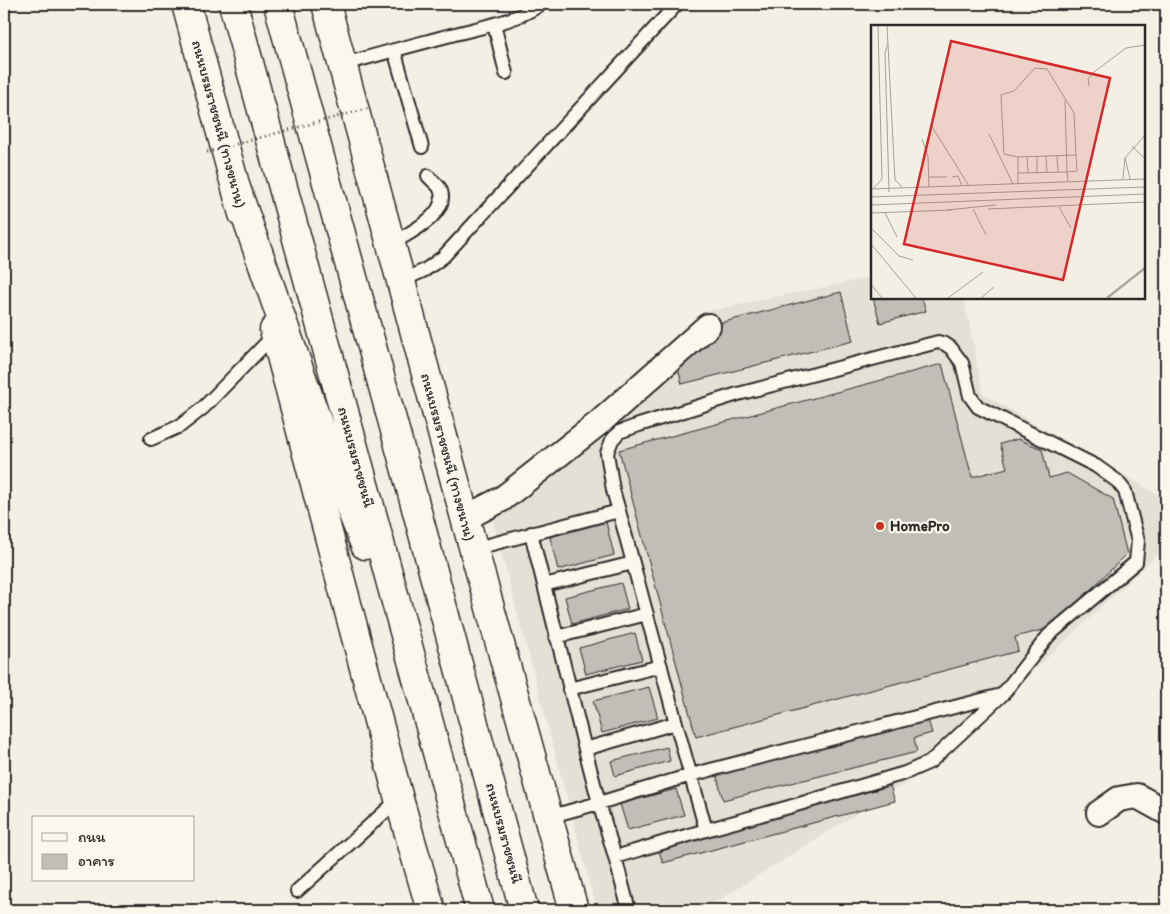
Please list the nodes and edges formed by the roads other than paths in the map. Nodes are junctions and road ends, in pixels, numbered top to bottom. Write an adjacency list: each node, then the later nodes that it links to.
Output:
1 (186, 4): 13 (main road, ถนนบรมราชชนนี (ทางขนาน))
2 (233, 4): 28 (main road, ถนนบรมราชชนนี)
3 (278, 4): 44 (main road, ถนนบรมราชชนนี)
4 (326, 4): 9 (main road, ถนนบรมราชชนนี (ทางขนาน))
5 (541, 4): 7 (lane)
6 (677, 4): 15 (lane)
7 (494, 24): 8 (lane); 10 (lane)
8 (394, 50): 9 (lane); 11 (lane)
9 (342, 65): 14 (main road, ถนนบรมราชชนนี (ทางขนาน))
10 (506, 73)
11 (422, 147)
12 (428, 176): 14 (lane)
13 (237, 191): 17 (main road, ถนนบรมราชชนนี (ทางขนาน)); 28 (main road)
14 (391, 244): 15 (main road, ถนนบรมราชชนนี (ทางขนาน))
15 (401, 281): 20 (main road, ถนนบรมราชชนนี (ทางขนาน))
16 (708, 326): 20 (street)
17 (275, 334): 18 (lane); 34 (main road, ถนนบรมราชชนนี (ทางขนาน))
18 (151, 438)
19 (619, 511): 21 (lane); 23 (lane); 30 (lane)
20 (465, 518): 22 (main road, ถนนบรมราชชนนี (ทางขนาน))
21 (531, 533): 22 (lane); 24 (lane)
22 (473, 549): 38 (main road, ถนนบรมราชชนนี (ทางขนาน))
23 (633, 563): 24 (lane); 25 (lane)
24 (544, 585): 26 (lane)
25 (647, 614): 26 (lane); 27 (lane)
26 (556, 637): 29 (lane)
27 (661, 666): 29 (lane); 31 (lane)
28 (418, 684): 43 (main road, ถนนบรมราชชนนี)
29 (569, 689): 32 (lane)
30 (1004, 694): 33 (lane); 39 (lane)
31 (676, 723): 32 (lane); 33 (lane)
32 (585, 749): 35 (lane)
33 (691, 775): 35 (lane); 39 (lane)
34 (399, 799): 41 (lane); 42 (main road, ถนนบรมราชชนนี (ทางขนาน))
35 (599, 803): 38 (lane); 40 (lane)
36 (1166, 812): 37 (street)
37 (1098, 814)
38 (548, 817): 45 (main road, ถนนบรมราชชนนี (ทางขนาน))
39 (706, 830): 40 (lane)
40 (616, 857): 46 (lane)
41 (297, 890)
42 (430, 910)
43 (480, 910)
44 (524, 910)
45 (574, 910)
46 (629, 910)

